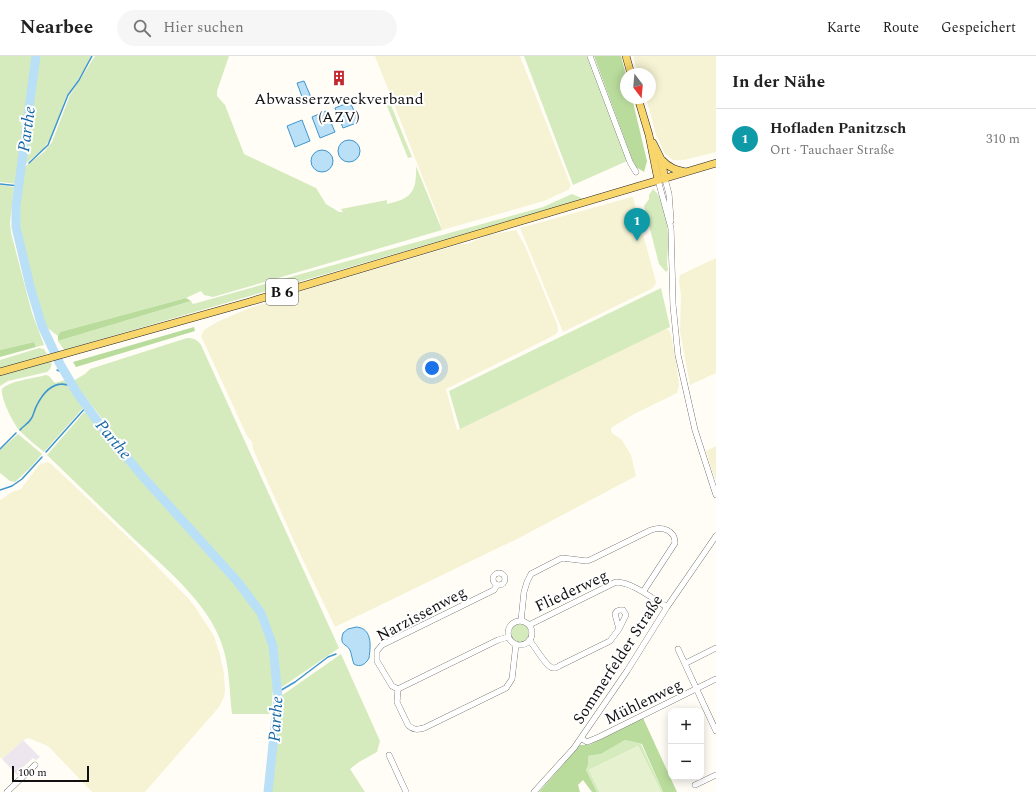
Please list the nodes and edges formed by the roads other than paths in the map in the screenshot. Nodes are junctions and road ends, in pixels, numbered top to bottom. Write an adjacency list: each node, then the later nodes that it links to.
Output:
1 (590, 56): 8 (street)
2 (626, 56): 3 (main road)
3 (629, 68)
4 (640, 104): 5 (main road)
5 (649, 135): 6 (main road); 10 (main road)
6 (661, 159): 9 (main road); 10 (main road)
7 (716, 163): 9 (main road, B 6)
8 (636, 172)
9 (686, 172): 10 (main road, B 6)
10 (662, 180): 11 (main road, B 6); 12 (street)
11 (0, 372)
12 (716, 495)
13 (716, 536): 16 (street, Sommerfelder Straße)
14 (497, 585): 27 (street, Narzissenweg)
15 (643, 592): 16 (street, Fliederweg); 17 (street); 18 (street, Fliederweg)
16 (667, 607): 30 (street, Sommerfelder Straße)
17 (521, 621): 18 (street, Fliederweg); 20 (street, Fliederweg)
18 (529, 625): 21 (street, Fliederweg)
19 (619, 629): 21 (street)
20 (508, 636): 22 (street); 27 (street)
21 (529, 640): 22 (street)
22 (516, 644): 27 (street)
23 (716, 648): 25 (street)
24 (678, 649): 25 (street)
25 (686, 663): 28 (street)
26 (716, 679): 28 (street, Mühlenweg)
27 (398, 689)
28 (697, 689): 29 (street); 30 (street, Mühlenweg)
29 (716, 731)
30 (581, 738): 37 (street, Sommerfelder Straße)
31 (389, 755): 36 (street)
32 (35, 765): 35 (street)
33 (716, 775): 34 (street)
34 (695, 785)
35 (7, 792)
36 (406, 792)
37 (534, 792)

